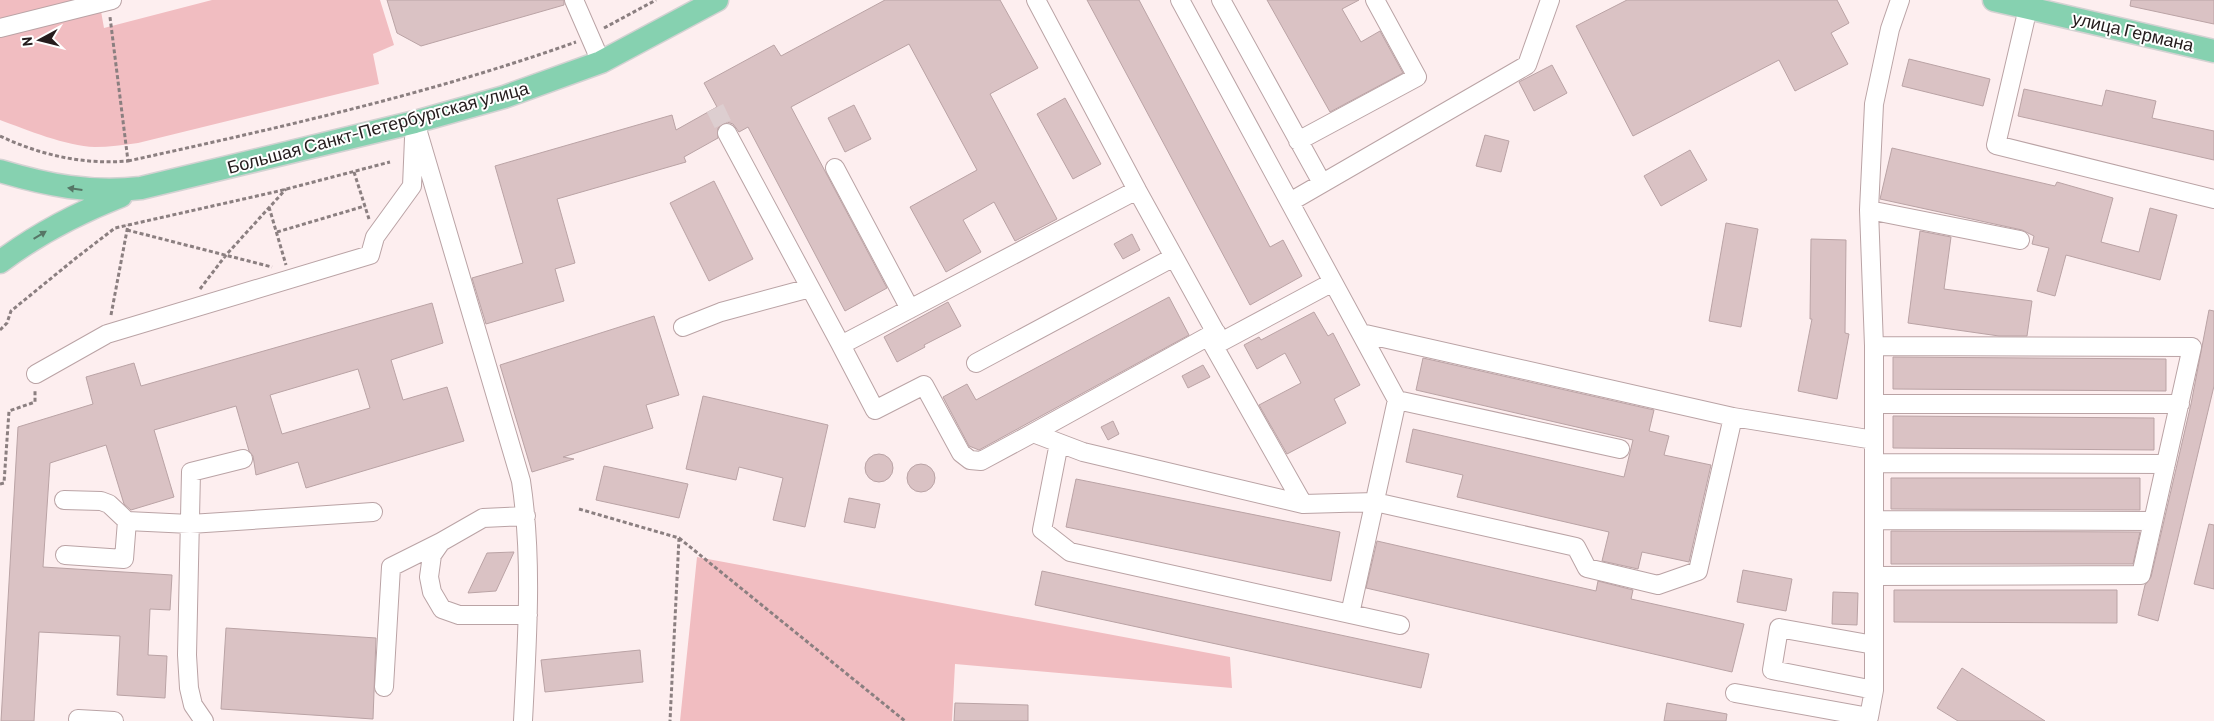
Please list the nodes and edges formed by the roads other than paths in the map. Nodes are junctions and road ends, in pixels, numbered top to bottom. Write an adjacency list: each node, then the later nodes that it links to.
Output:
1 (110, 0): 12 (lane)
2 (574, 0): 14 (lane)
3 (717, 0): 14 (main road, Большая Санкт-Петербургская улица)
4 (1036, 0): 22 (lane)
5 (1180, 0): 24 (lane)
6 (1222, 0): 17 (lane)
7 (1375, 0): 17 (lane)
8 (1550, 0): 20 (lane)
9 (1900, 0): 25 (lane)
10 (1994, 0): 11 (main road, улица Германа)
11 (2028, 8): 13 (main road, улица Германа); 23 (lane)
12 (0, 28)
13 (2214, 51)
14 (601, 62): 15 (main road, Большая Санкт-Петербургская улица)
15 (415, 122): 21 (main road, Большая Санкт-Петербургская улица); 38 (lane); 54 (lane)
16 (727, 133): 30 (lane)
17 (1298, 141): 20 (lane)
18 (835, 168): 31 (lane)
19 (0, 171): 21 (main road, Большая Санкт-Петербургская улица, one-way to 19)
20 (1322, 183): 24 (lane)
21 (141, 188): 28 (main road, Большая Санкт-Петербургская улица, one-way to 21)
22 (1137, 190): 27 (lane); 31 (lane)
23 (2214, 199)
24 (1290, 202): 29 (lane)
25 (1869, 210): 26 (lane); 36 (lane)
26 (2020, 240)
27 (1174, 257): 34 (lane); 37 (lane)
28 (0, 262)
29 (1333, 282): 33 (lane); 34 (lane)
30 (810, 288): 32 (lane); 35 (lane)
31 (910, 309): 35 (lane)
32 (683, 327)
33 (1361, 333): 39 (lane); 42 (lane)
34 (1212, 334): 43 (lane); 52 (lane)
35 (841, 345): 43 (lane)
36 (1874, 346): 40 (lane); 41 (lane)
37 (976, 363)
38 (36, 374)
39 (1397, 400): 46 (lane); 51 (lane)
40 (1874, 404): 41 (lane); 44 (lane)
41 (2180, 404): 49 (lane)
42 (1733, 417): 44 (lane); 51 (lane)
43 (1033, 433): 45 (lane)
44 (1874, 440): 48 (lane)
45 (1059, 443): 52 (lane); 62 (lane)
46 (1620, 449)
47 (244, 459): 58 (lane)
48 (1874, 463): 49 (lane); 55 (lane)
49 (2166, 464): 57 (lane)
50 (64, 500): 56 (lane)
51 (1375, 502): 52 (lane); 62 (lane)
52 (1303, 504)
53 (373, 512): 58 (lane)
54 (526, 516): 59 (lane); 63 (lane)
55 (1874, 520): 57 (lane); 61 (lane)
56 (127, 521): 58 (lane); 60 (lane)
57 (2153, 521): 61 (lane)
58 (190, 524): 71 (lane)
59 (441, 542): 63 (lane); 66 (lane)
60 (65, 555)
61 (1874, 576): 65 (lane)
62 (1350, 614): 64 (lane)
63 (528, 615): 72 (lane)
64 (1400, 625)
65 (1874, 645): 67 (lane); 67 (lane)
66 (384, 687)
67 (1874, 690): 68 (lane)
68 (1735, 693)
69 (78, 719): 70 (lane)
70 (114, 721)
71 (204, 721)
72 (523, 721)

